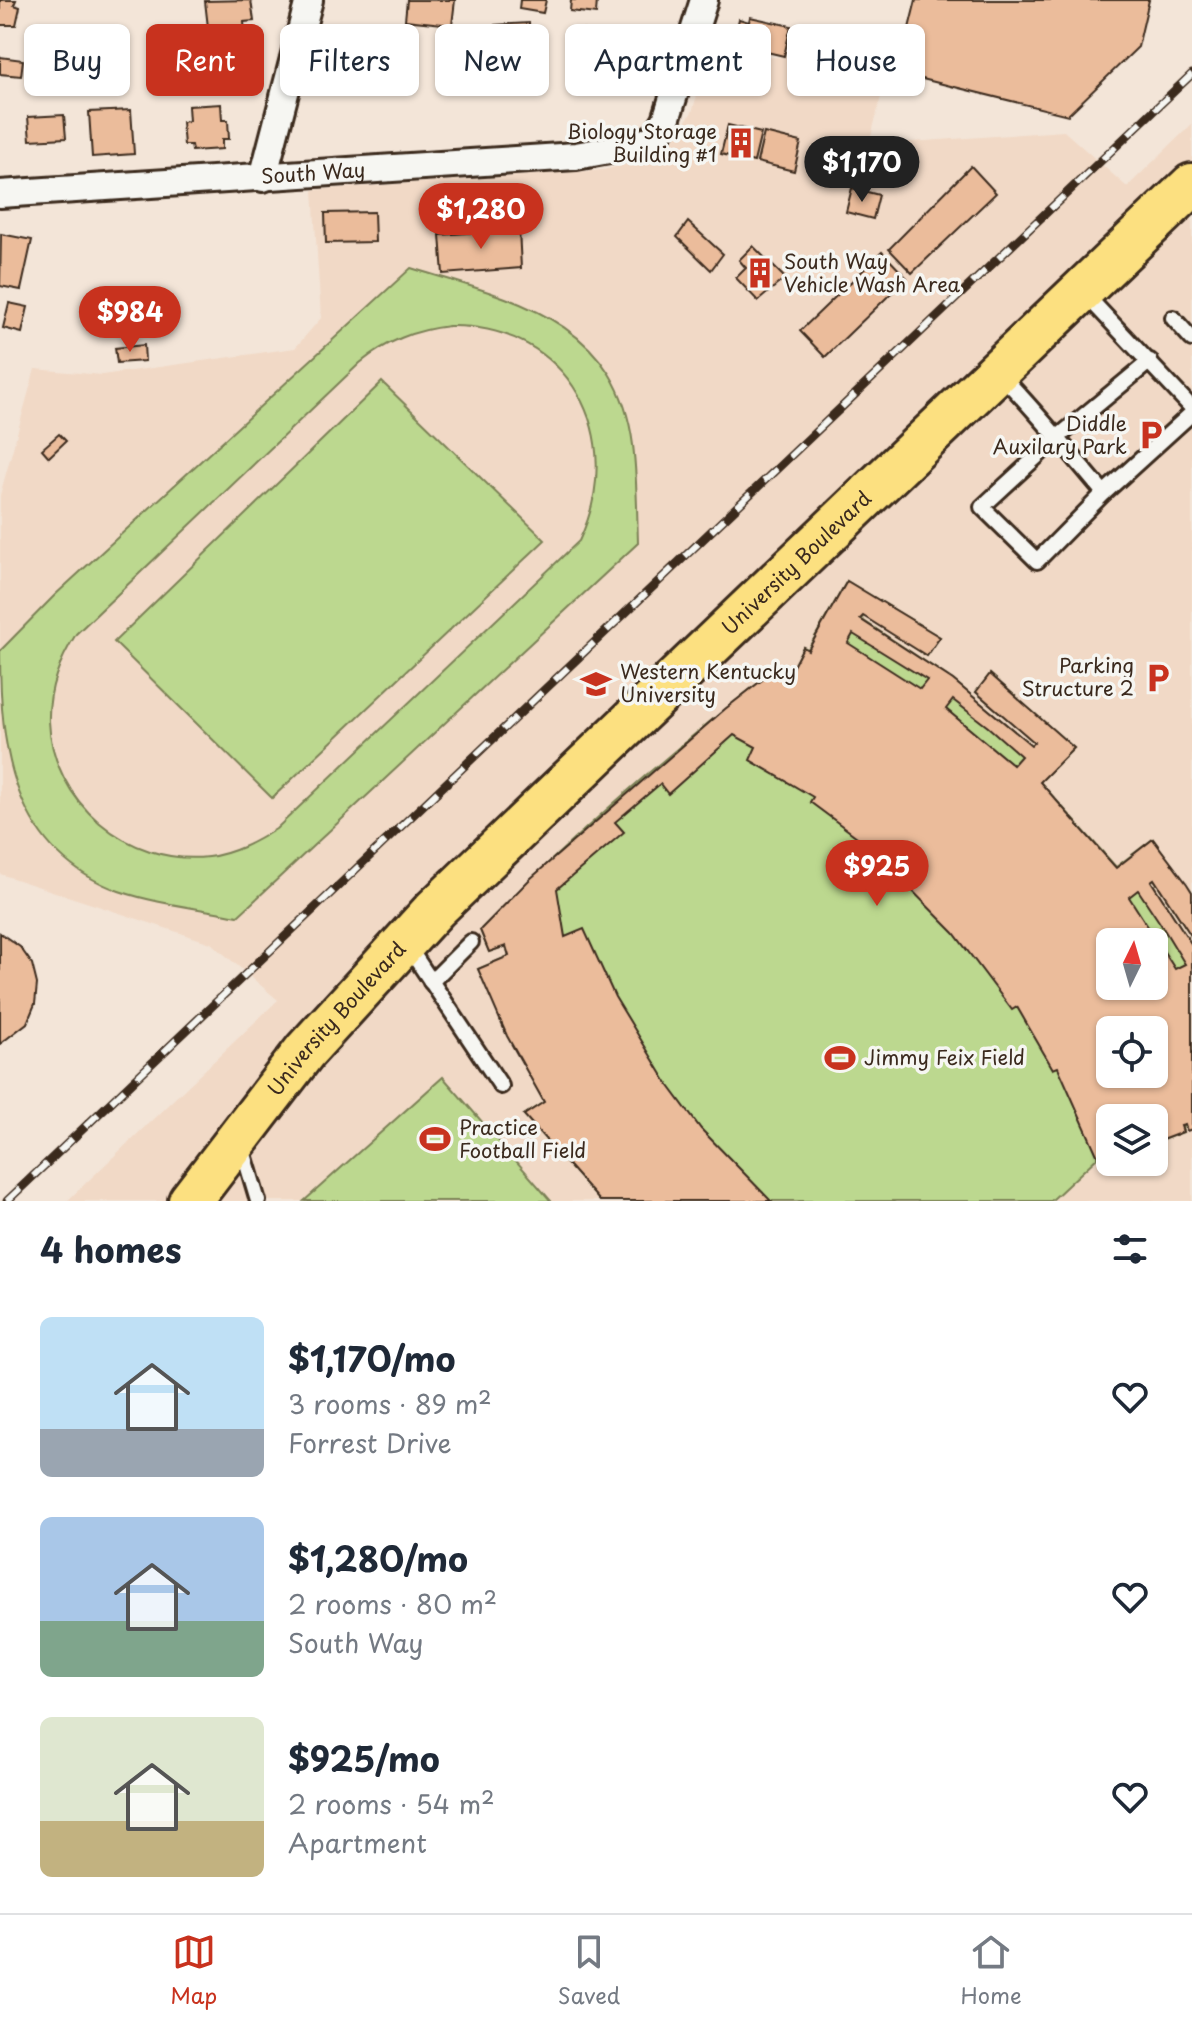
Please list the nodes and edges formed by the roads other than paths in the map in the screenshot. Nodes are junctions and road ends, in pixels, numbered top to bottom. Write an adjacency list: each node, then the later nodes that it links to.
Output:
1 (309, 0): 3 (street)
2 (704, 0): 3 (street, South Way)
3 (263, 178): 5 (street, South Way)
4 (1192, 185): 6 (main road, University Boulevard)
5 (0, 194)
6 (1081, 290): 9 (lane); 10 (main road, University Boulevard)
7 (1173, 318): 8 (lane)
8 (1192, 339)
9 (1150, 361): 11 (lane); 12 (lane)
10 (997, 371): 12 (lane); 14 (main road, University Boulevard)
11 (1192, 410): 13 (lane)
12 (1057, 438): 13 (lane); 13 (lane)
13 (1104, 493)
14 (404, 941): 16 (lane); 18 (main road, University Boulevard)
15 (471, 942): 16 (lane)
16 (431, 982): 17 (lane)
17 (501, 1086)
18 (238, 1135): 19 (main road, University Boulevard); 20 (lane)
19 (190, 1201)
20 (258, 1201)

